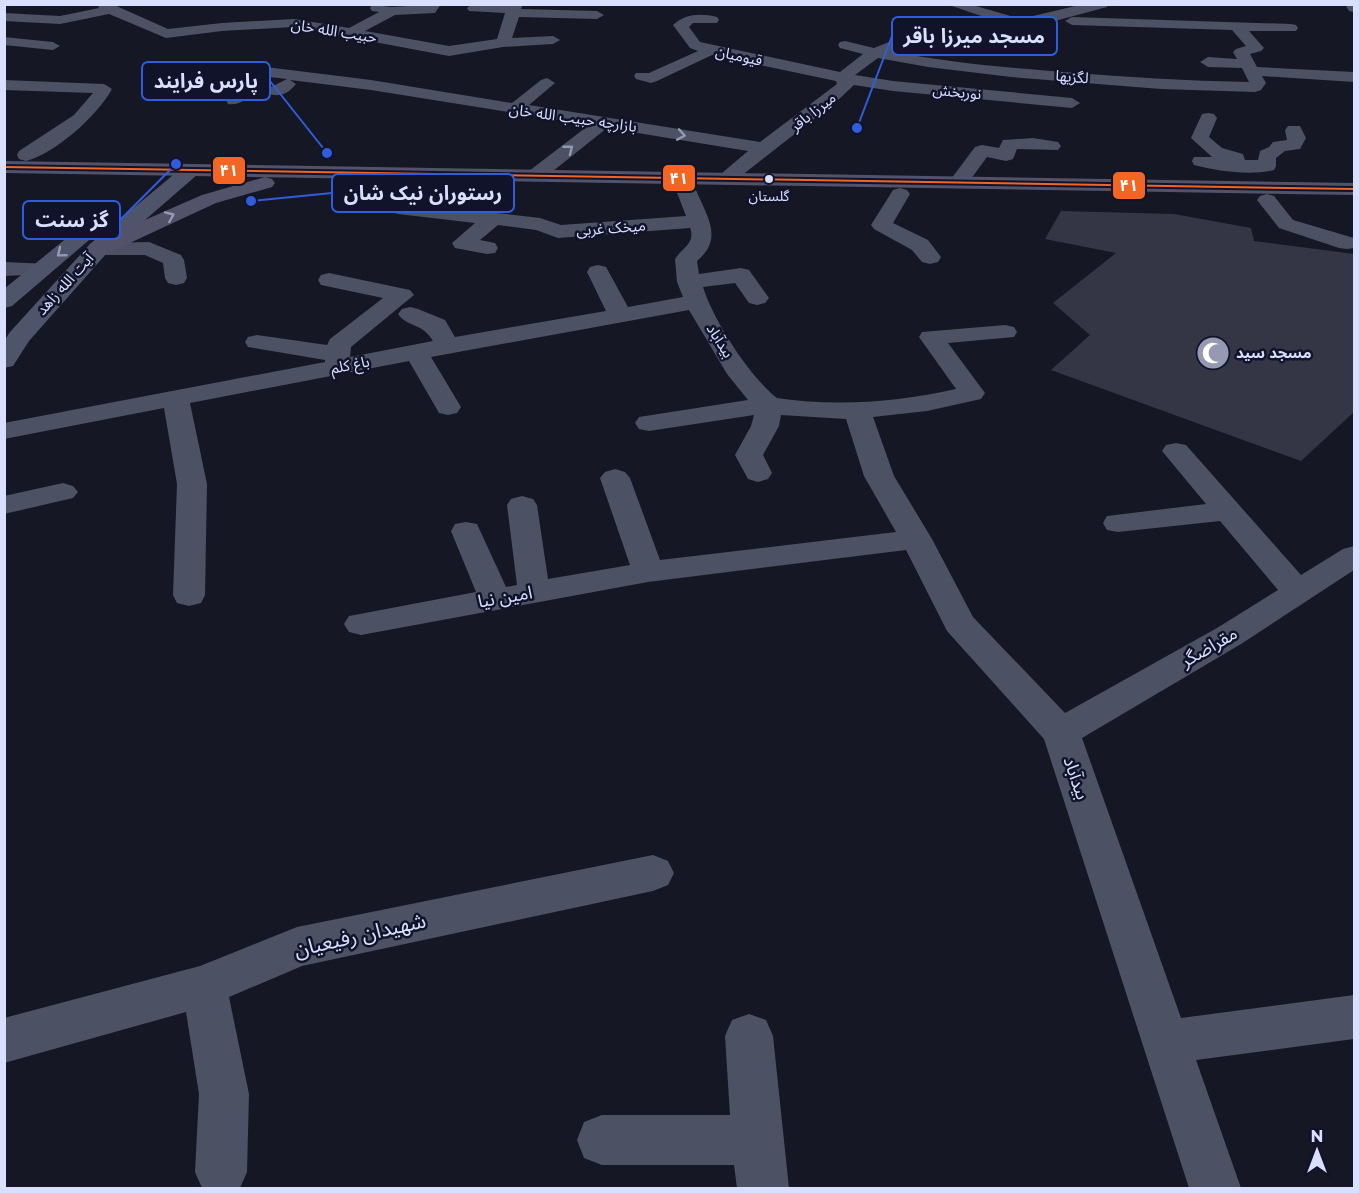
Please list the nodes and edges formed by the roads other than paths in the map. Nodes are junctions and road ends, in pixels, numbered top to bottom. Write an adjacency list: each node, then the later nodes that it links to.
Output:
1 (300, 4): 17 (street)
2 (435, 4): 23 (street)
3 (1102, 4): 9 (street, میرزا باقر)
4 (1351, 4): 8 (street)
5 (946, 5): 18 (street)
6 (107, 7): 13 (street); 14 (street)
7 (474, 8): 10 (street)
8 (1354, 8)
9 (1050, 12): 16 (street); 18 (street, میرزا باقر)
10 (512, 14): 11 (street); 19 (street); 27 (street)
11 (597, 15)
12 (164, 16): 14 (street)
13 (4, 17)
14 (132, 20): 17 (street, حبیب الله خان)
15 (712, 20): 31 (street, قیومیان)
16 (1090, 22): 20 (street); 25 (street)
17 (294, 23): 23 (street, حبیب الله خان)
18 (1019, 24): 24 (street, میرزا باقر)
19 (581, 25)
20 (1237, 27): 22 (street); 42 (street, لگزیها)
21 (905, 28): 24 (street)
22 (1291, 28)
23 (351, 33): 33 (street, حبیب الله خان)
24 (930, 36): 34 (street, میرزا باقر)
25 (1100, 38)
26 (553, 40): 27 (street, حبیب الله خان)
27 (503, 43): 33 (street, حبیب الله خان)
28 (9, 44): 30 (street)
29 (845, 45): 34 (street, لگزیها)
30 (53, 46)
31 (707, 49): 41 (street); 50 (street, قیومیان)
32 (369, 51): 36 (street)
33 (449, 51): 37 (street)
34 (871, 52): 45 (street, لگزیها); 50 (street, میرزا باقر)
35 (1020, 53): 45 (street)
36 (385, 54)
37 (428, 61)
38 (1209, 62): 42 (street)
39 (316, 63): 46 (street)
40 (631, 63): 41 (street)
41 (678, 67): 47 (street)
42 (1250, 67): 45 (street, لگزیها); 49 (street)
43 (227, 68): 46 (street, بازارچه حبیب الله خان)
44 (353, 69): 55 (street)
45 (1019, 73)
46 (295, 76): 55 (street, بازارچه حبیب الله خان); 56 (street)
47 (642, 76)
48 (401, 77): 55 (street)
49 (1354, 77)
50 (843, 78): 59 (street, نوربخش); 67 (street, میرزا باقر)
51 (547, 83): 60 (street)
52 (4, 85): 53 (street)
53 (32, 85): 58 (street); 68 (street)
54 (480, 87): 57 (street)
55 (384, 88): 57 (street, بازارچه حبیب الله خان)
56 (234, 100)
57 (462, 100): 60 (street, بازارچه حبیب الله خان)
58 (11, 103)
59 (1072, 103)
60 (514, 110): 62 (street, بازارچه حبیب الله خان)
61 (660, 116): 64 (street)
62 (601, 117): 64 (street, بازارچه حبیب الله خان); 72 (street, one-way to 62)
63 (1208, 118): 70 (street)
64 (646, 129): 67 (street, بازارچه حبیب الله خان, one-way to 67)
65 (1294, 130): 70 (street)
66 (1052, 146): 77 (street)
67 (761, 148): 75 (street, میرزا باقر)
68 (26, 155)
69 (1201, 161): 70 (street)
70 (1235, 166): 78 (street)
71 (4, 167): 73 (main road)
72 (536, 175): 73 (main road); 75 (main road)
73 (170, 176): 74 (main road); 76 (main road); 89 (main road, آیت الله زاهد); 92 (main road, آیت الله زاهد, one-way to 92)
74 (4, 179)
75 (725, 179): 77 (main road)
76 (265, 183): 80 (main road); 89 (main road, one-way to 76)
77 (958, 183): 78 (main road)
78 (1234, 187): 79 (main road)
79 (1354, 189)
80 (686, 190): 82 (main road); 86 (street)
81 (348, 194): 85 (street, میخک غربی)
82 (900, 194): 83 (main road); 90 (street)
83 (1267, 200): 84 (main road); 87 (street)
84 (1354, 201)
85 (487, 213): 86 (street, میخک غربی); 88 (street)
86 (698, 221): 96 (street)
87 (1347, 243)
88 (487, 248)
89 (98, 249): 94 (street); 108 (main road, آیت الله زاهد)
90 (930, 257)
91 (4, 268): 92 (street)
92 (41, 269): 98 (main road, آیت الله زاهد)
93 (598, 273): 101 (street)
94 (176, 278)
95 (329, 280): 107 (street)
96 (692, 292): 97 (street, باغ کلم); 101 (street, باغ کلم); 110 (street, بیدآباد)
97 (757, 298)
98 (4, 301)
99 (504, 309): 103 (street)
100 (410, 314): 105 (street)
101 (621, 317): 103 (street, باغ کلم)
102 (1005, 332): 112 (street)
103 (518, 334): 105 (street, باغ کلم)
104 (257, 342): 107 (street)
105 (448, 346): 106 (street, باغ کلم)
106 (416, 352): 107 (street, باغ کلم); 111 (street)
107 (337, 361): 109 (street, باغ کلم)
108 (4, 362)
109 (176, 399): 114 (street, باغ کلم); 129 (street)
110 (770, 405): 112 (street); 113 (street); 116 (street)
111 (448, 407)
112 (857, 411): 124 (street, بیدآباد)
113 (648, 423)
114 (4, 431)
115 (1176, 451): 121 (street)
116 (758, 473)
117 (615, 478): 126 (street)
118 (63, 492): 119 (street)
119 (4, 505)
120 (522, 505): 127 (street)
121 (1228, 511): 122 (street); 128 (street)
122 (1118, 523)
123 (466, 531): 130 (street)
124 (916, 539): 126 (street, امین نیا); 132 (street, بیدآباد)
125 (1354, 555): 128 (street, مقراضگر)
126 (648, 572): 127 (street, امین نیا)
127 (534, 592): 130 (street, امین نیا)
128 (1298, 592): 132 (street, مقراضگر)
129 (189, 595)
130 (495, 599): 131 (street, امین نیا)
131 (361, 624)
132 (1060, 733): 138 (street, بیدآباد)
133 (653, 873): 134 (street, شهیدان رفیعیان)
134 (204, 986): 137 (street, شهیدان رفیعیان); 141 (street)
135 (1354, 1017): 138 (street)
136 (748, 1036): 140 (street)
137 (4, 1041)
138 (1167, 1042): 142 (street, بیدآباد)
139 (602, 1140): 140 (street)
140 (760, 1164)
141 (221, 1172)
142 (1215, 1188)

